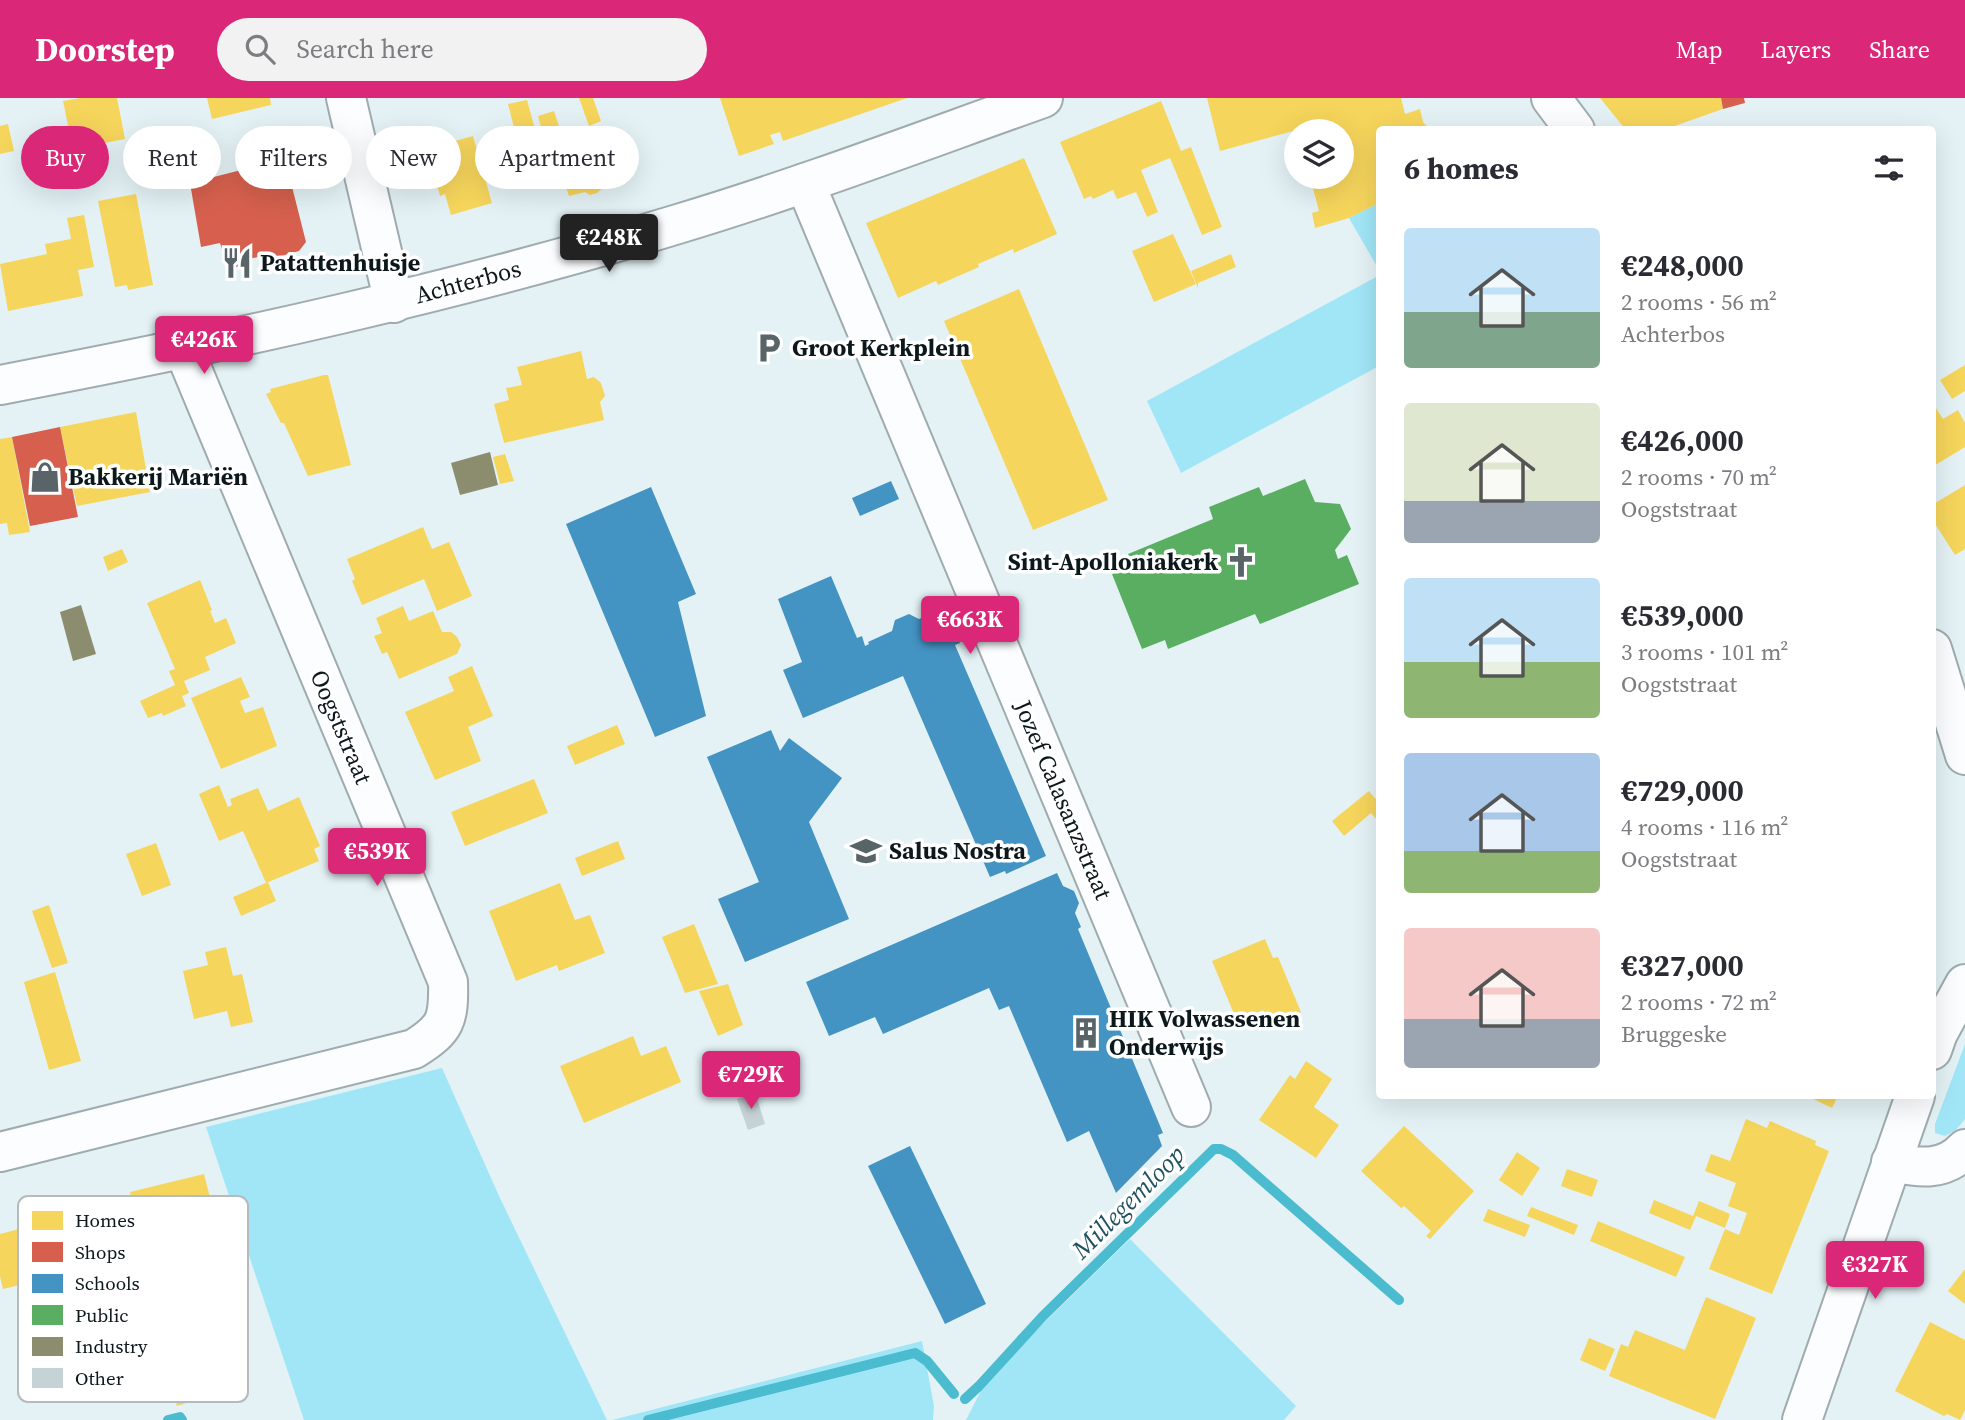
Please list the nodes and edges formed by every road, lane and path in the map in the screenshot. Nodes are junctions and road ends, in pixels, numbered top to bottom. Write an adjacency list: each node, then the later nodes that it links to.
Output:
1 (346, 98): 6 (street)
2 (1043, 98): 5 (street, Achterbos)
3 (1551, 98): 4 (street)
4 (1572, 126)
5 (805, 183): 6 (street, Achterbos); 14 (street, Jozef Calasanzstraat)
6 (394, 303): 7 (street, Achterbos)
7 (184, 350): 8 (street, Achterbos); 16 (street, Oogststraat)
8 (0, 385)
9 (1936, 662): 10 (street)
10 (1965, 755)
11 (1965, 984): 12 (street)
12 (1936, 1039)
13 (1914, 1099): 17 (street)
14 (1191, 1107)
15 (1965, 1149): 17 (street)
16 (0, 1152)
17 (1891, 1162): 18 (street)
18 (1801, 1420)

